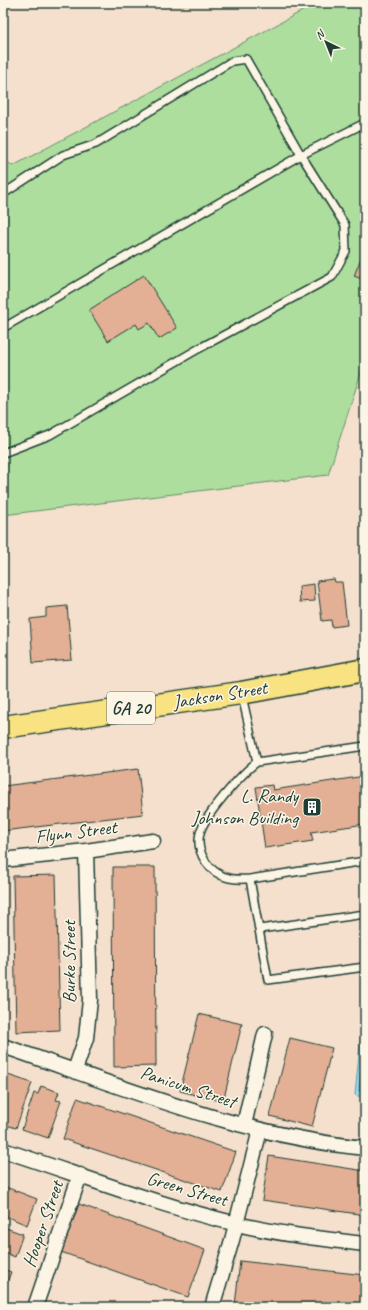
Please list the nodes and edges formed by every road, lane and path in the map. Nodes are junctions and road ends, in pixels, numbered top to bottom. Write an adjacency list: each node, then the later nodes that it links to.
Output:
1 (365, 123): 2 (lane)
2 (301, 155): 3 (lane); 4 (lane); 5 (lane)
3 (3, 194)
4 (3, 328)
5 (3, 454)
6 (365, 670): 7 (highway, Jackson Street / GA 20)
7 (241, 692): 8 (highway, Jackson Street / GA 20); 10 (lane)
8 (3, 727)
9 (365, 746): 10 (lane)
10 (257, 762): 15 (lane)
11 (153, 841): 12 (street, Flynn Street)
12 (86, 851): 13 (street, Flynn Street); 21 (street, Burke Street)
13 (3, 860)
14 (365, 862): 15 (lane)
15 (250, 879): 17 (lane)
16 (365, 914): 17 (lane)
17 (260, 929): 18 (lane)
18 (365, 967)
19 (265, 1034): 22 (street)
20 (3, 1046): 21 (street, Panicum Street)
21 (75, 1070): 22 (street, Panicum Street)
22 (244, 1125): 23 (street, Panicum Street)
23 (260, 1130): 24 (street, Panicum Street); 27 (street)
24 (365, 1148)
25 (3, 1150): 26 (street, Green Street)
26 (80, 1175): 27 (street, Green Street); 29 (street, Hooper Street)
27 (237, 1224): 28 (street, Green Street); 30 (street)
28 (365, 1244)
29 (35, 1307)
30 (212, 1307)

